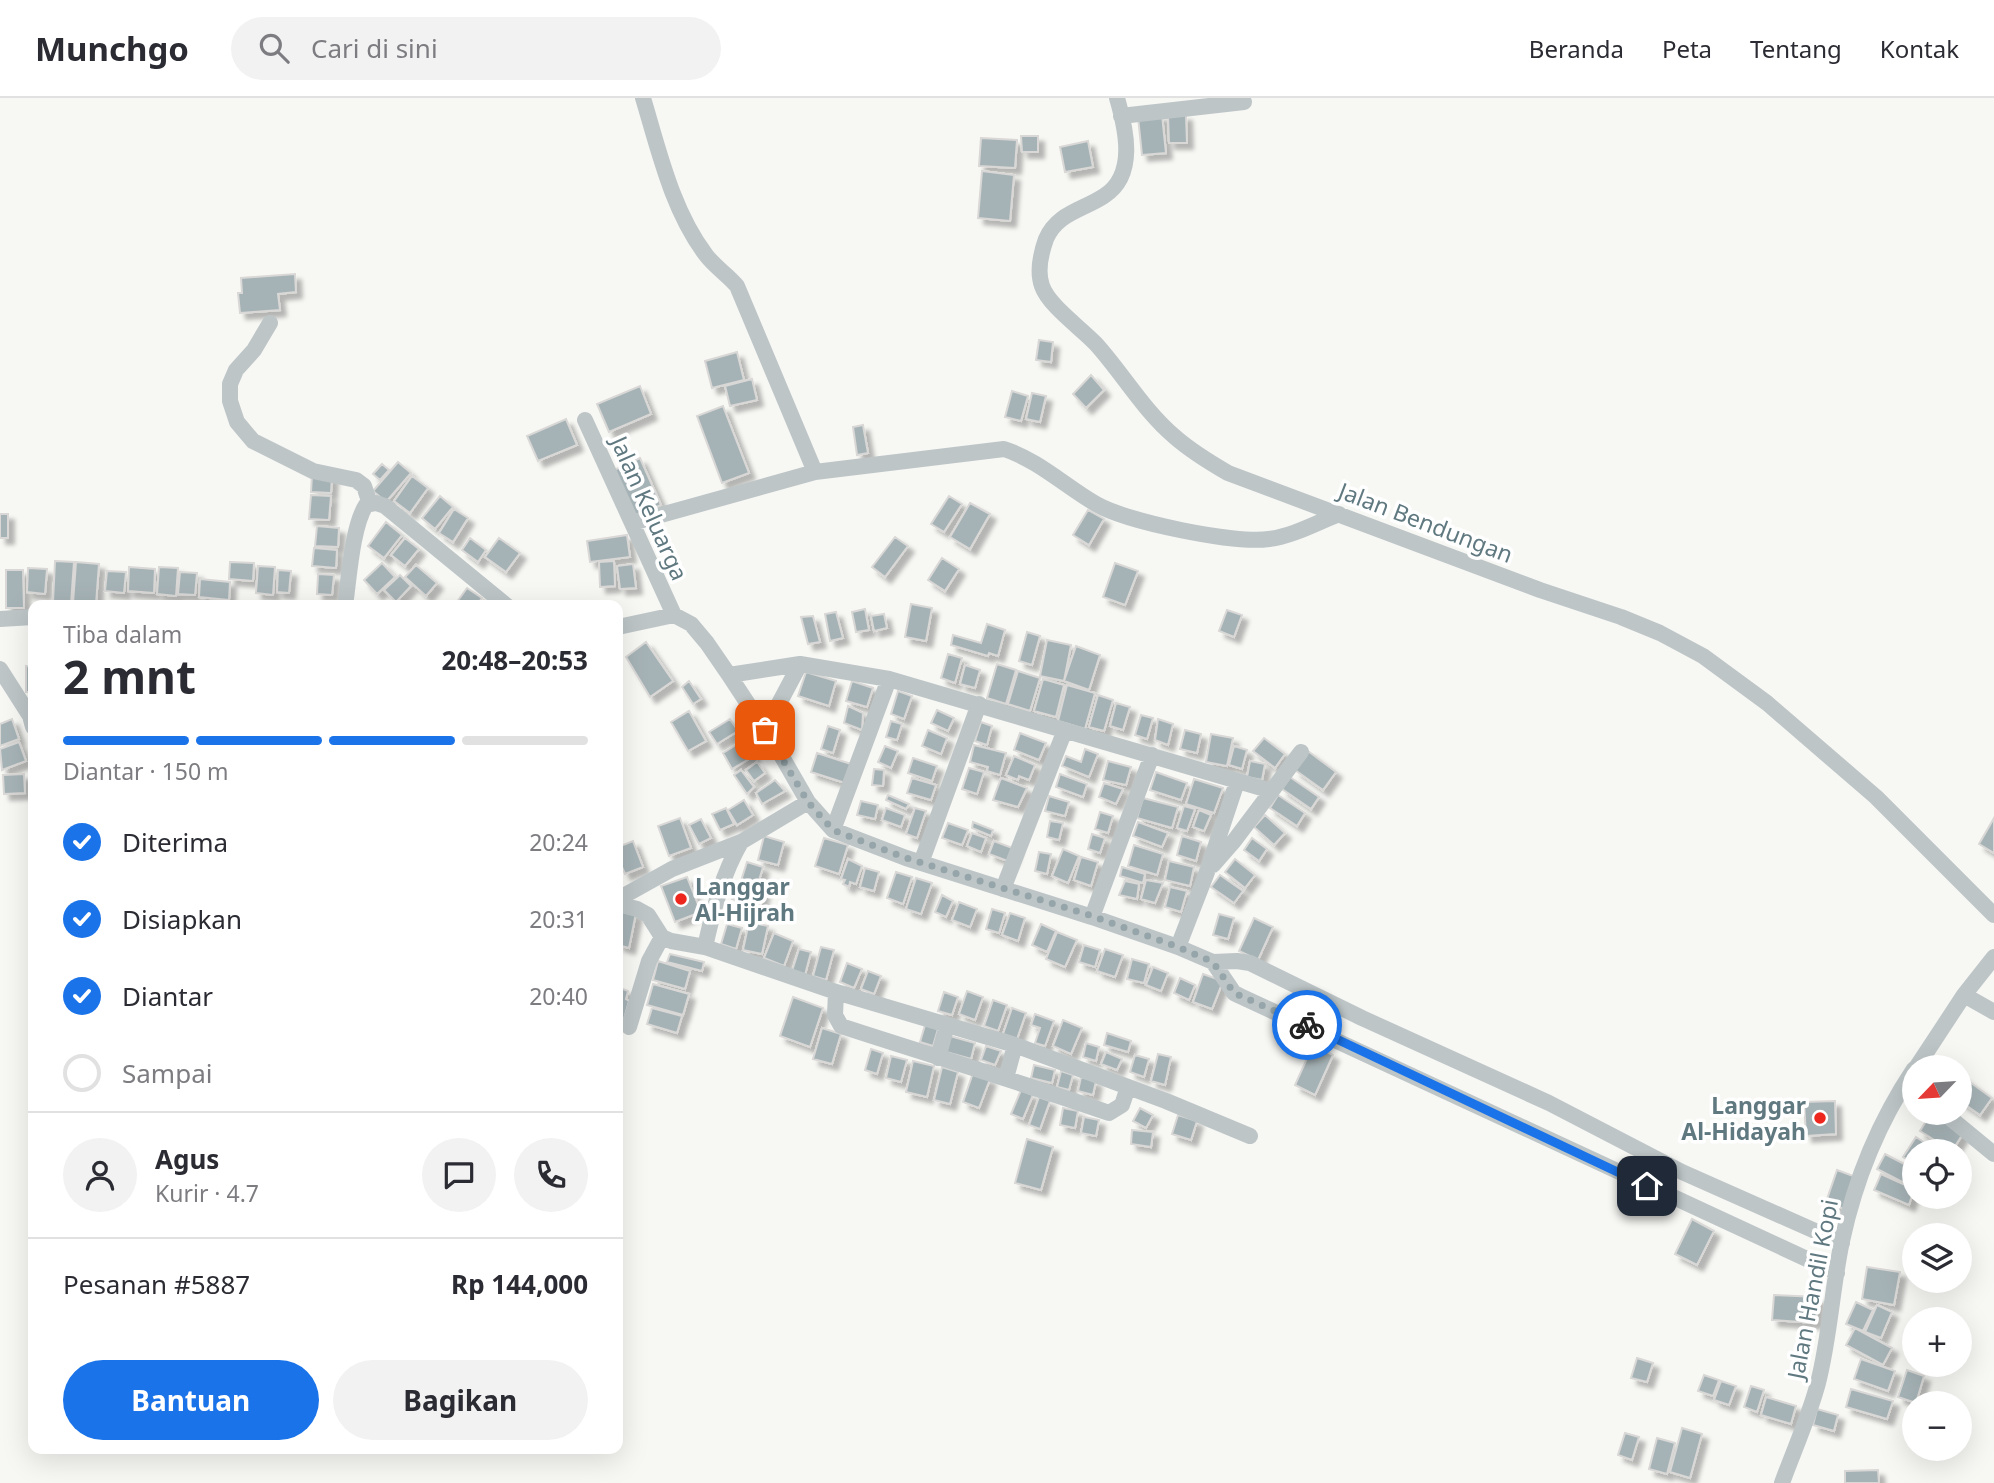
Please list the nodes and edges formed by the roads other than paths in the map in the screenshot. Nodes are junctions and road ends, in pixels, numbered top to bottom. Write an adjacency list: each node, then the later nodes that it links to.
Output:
1 (643, 98): 7 (street)
2 (1117, 98): 4 (street, Jalan Bendungan)
3 (1244, 102): 4 (street)
4 (1121, 116): 9 (street, Jalan Bendungan)
5 (270, 323): 8 (street)
6 (585, 420): 10 (street, Jalan Keluarga)
7 (815, 472): 9 (street); 10 (street)
8 (370, 504): 11 (street); 12 (street)
9 (1339, 514): 37 (street, Jalan Bendungan)
10 (632, 523): 13 (street, Jalan Keluarga)
11 (346, 600)
12 (499, 600)
13 (674, 615): 16 (street); 19 (street)
14 (28, 617): 15 (street)
15 (0, 619)
16 (623, 625)
17 (800, 664): 19 (street); 20 (street); 23 (street)
18 (0, 668): 22 (street)
19 (729, 675): 23 (street)
20 (889, 679): 21 (street); 30 (street)
21 (979, 704): 24 (street); 32 (street)
22 (28, 714)
23 (765, 730): 29 (street)
24 (1065, 730): 26 (street); 34 (street)
25 (1301, 752): 28 (street)
26 (1152, 755): 27 (street); 38 (street)
27 (1237, 782): 28 (street); 33 (street)
28 (1272, 790): 33 (street)
29 (808, 802): 30 (street); 31 (street)
30 (833, 830): 32 (street)
31 (741, 842): 35 (street); 40 (street)
32 (921, 863): 34 (street)
33 (1207, 872): 41 (street)
34 (1003, 889): 38 (street)
35 (623, 899)
36 (623, 904): 39 (street)
37 (1992, 912)
38 (1092, 916): 41 (street)
39 (662, 937): 40 (street); 48 (street)
40 (705, 947): 44 (street)
41 (1178, 947): 43 (street)
42 (1994, 957): 45 (street, Jalan Handil Kopi)
43 (1213, 962): 58 (street); 59 (street)
44 (836, 992): 47 (street); 51 (street)
45 (1964, 995): 46 (street); 50 (street, Jalan Handil Kopi)
46 (1994, 1012)
47 (947, 1024): 49 (street); 51 (street)
48 (629, 1027)
49 (1015, 1045): 52 (street); 53 (street)
50 (1926, 1055)
51 (938, 1058): 52 (street)
52 (1006, 1077): 53 (street)
53 (1128, 1087): 56 (street)
54 (1902, 1090): 58 (street, Jalan Handil Kopi)
55 (1959, 1125): 57 (street)
56 (1251, 1136)
57 (1994, 1154)
58 (1842, 1242): 59 (street, Jalan Handil Kopi)
59 (1838, 1273): 60 (street, Jalan Handil Kopi)
60 (1782, 1483)

